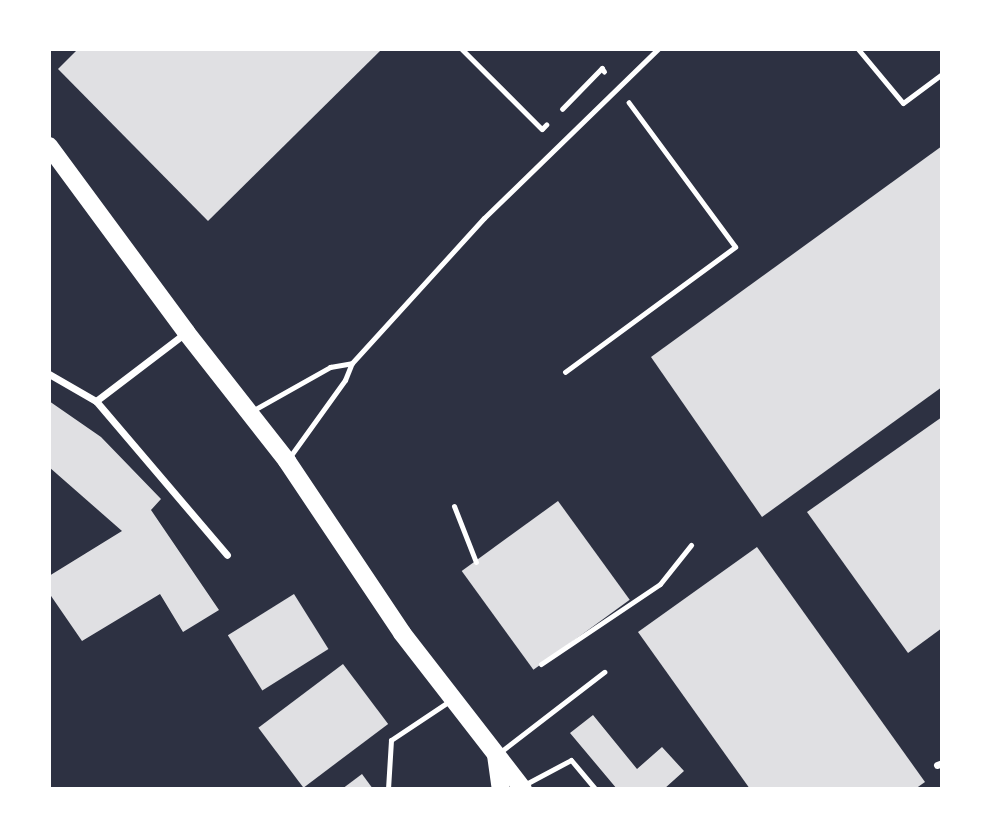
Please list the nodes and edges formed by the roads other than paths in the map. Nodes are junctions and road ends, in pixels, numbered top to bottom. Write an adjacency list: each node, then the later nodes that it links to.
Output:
1 (658, 49): 6 (lane)
2 (858, 49): 3 (lane)
3 (942, 74)
4 (49, 146): 5 (main road)
5 (186, 332): 8 (street); 9 (main road)
6 (352, 363): 9 (lane); 10 (lane)
7 (49, 374): 8 (street)
8 (96, 401): 13 (street)
9 (250, 412): 10 (main road)
10 (287, 461): 17 (main road)
11 (454, 506): 14 (lane)
12 (691, 545): 15 (lane)
13 (227, 555)
14 (476, 562)
15 (541, 664)
16 (604, 672): 18 (lane)
17 (453, 699): 18 (main road); 20 (lane)
18 (496, 755): 19 (main road); 21 (main road)
19 (522, 788): 22 (lane)
20 (388, 789)
21 (501, 789)
22 (595, 789)

